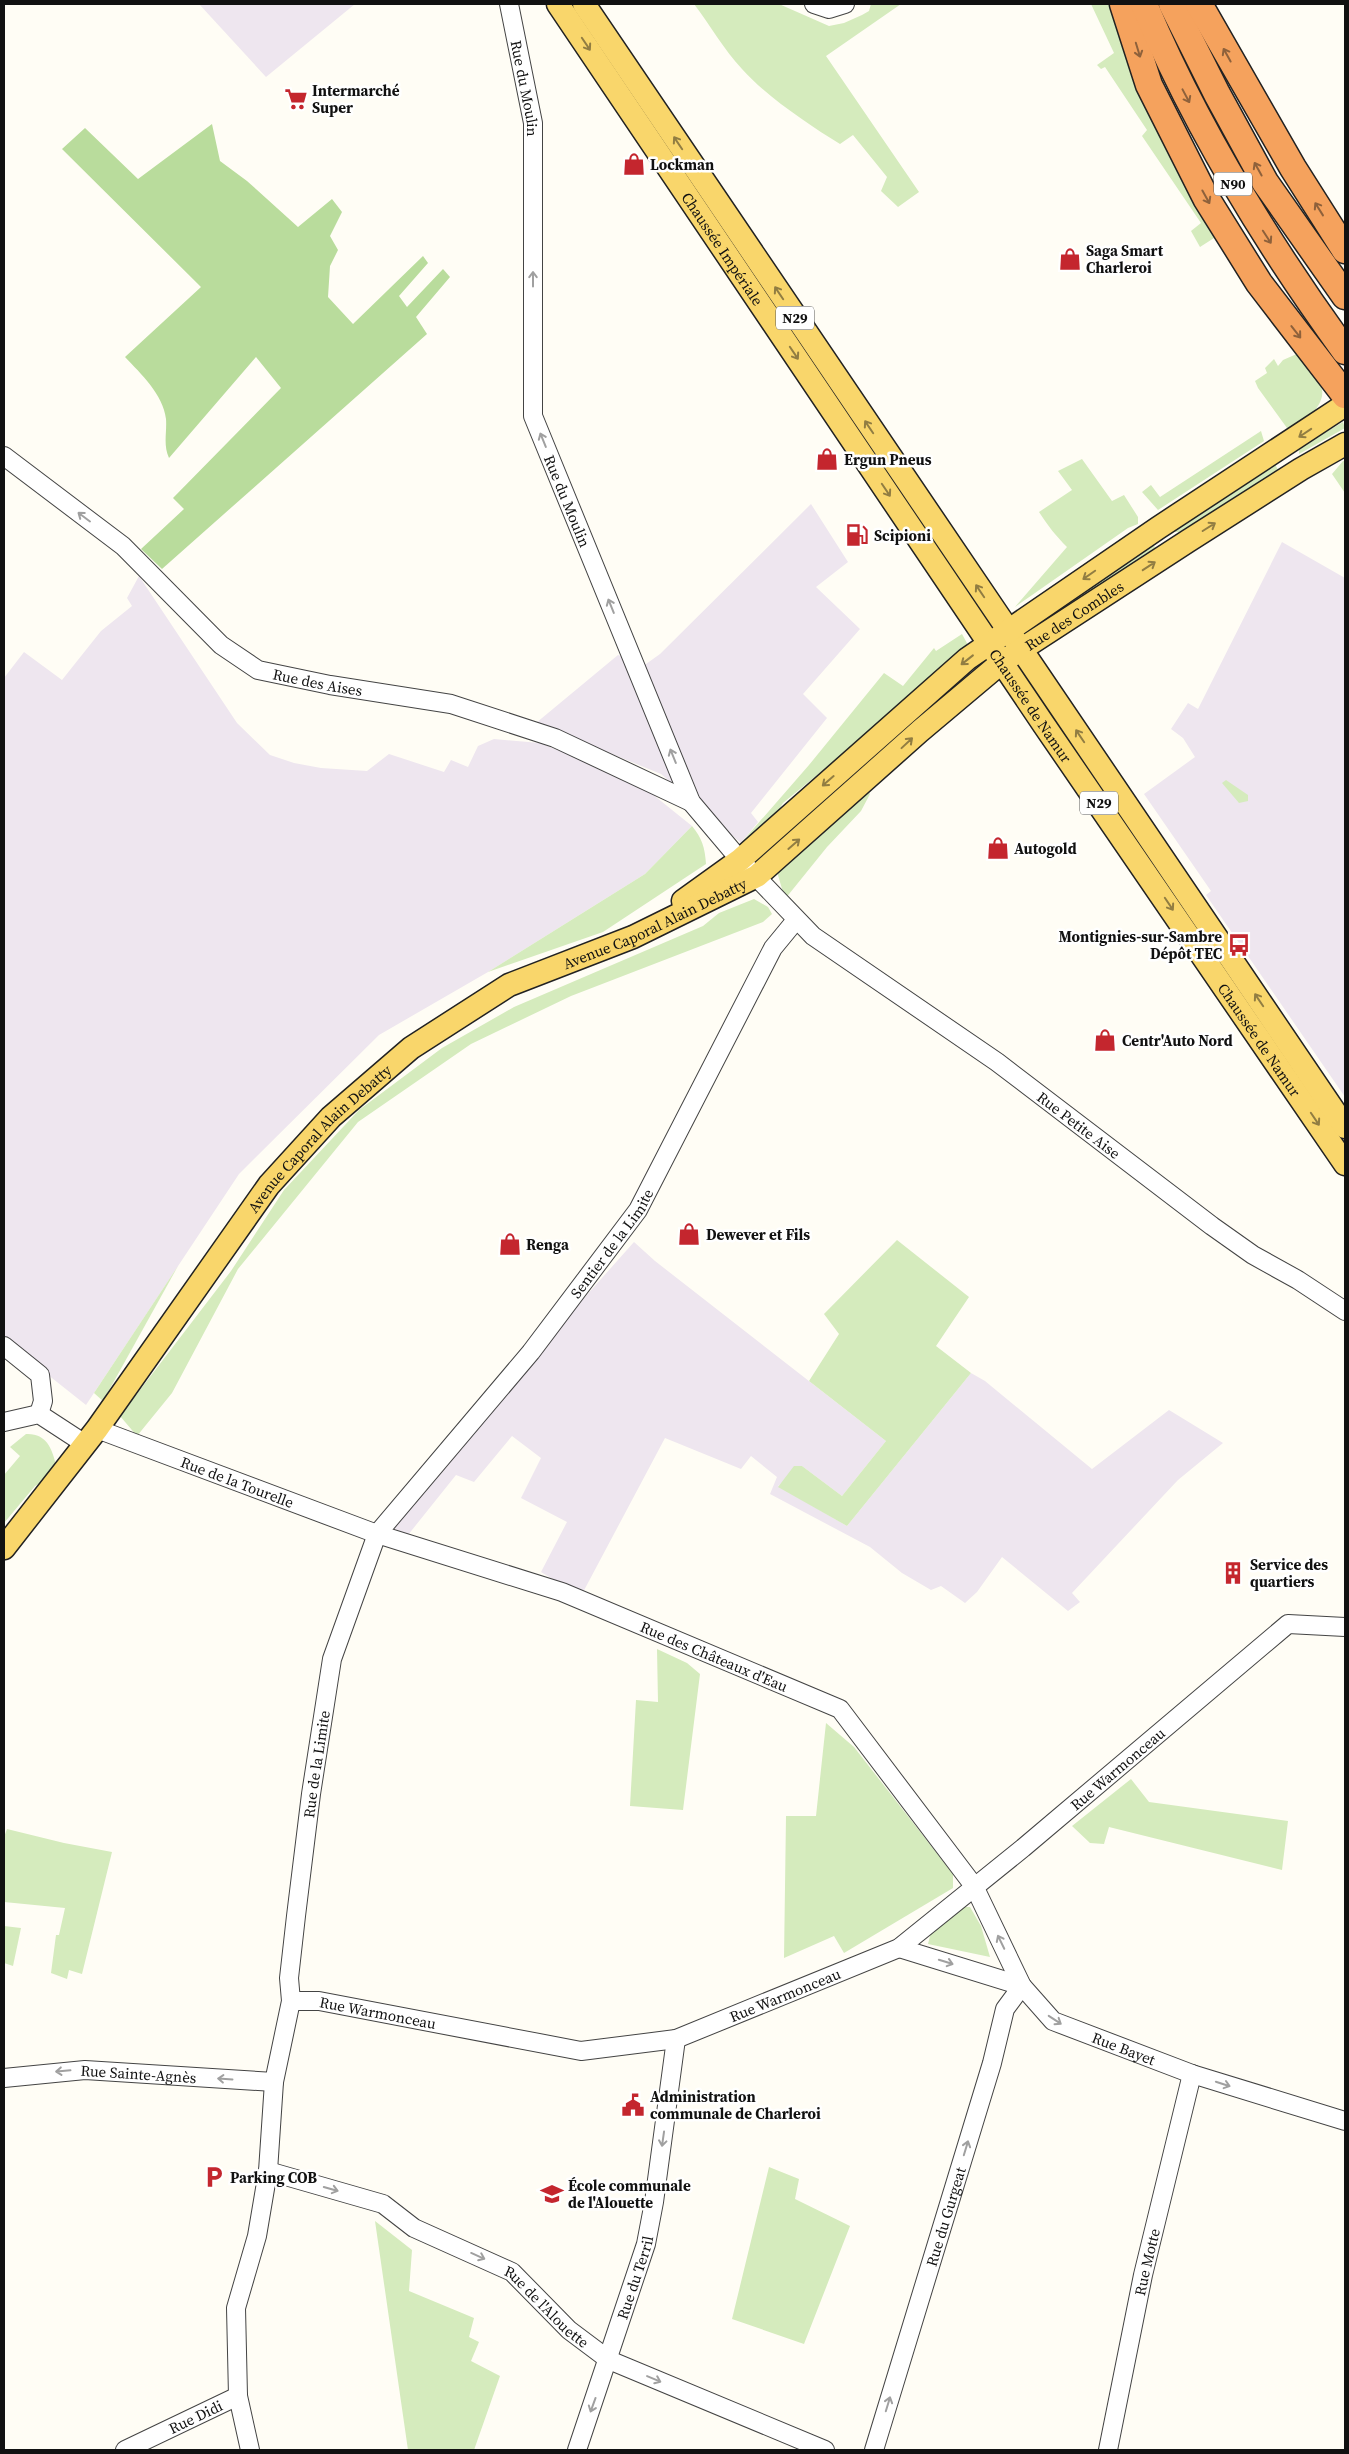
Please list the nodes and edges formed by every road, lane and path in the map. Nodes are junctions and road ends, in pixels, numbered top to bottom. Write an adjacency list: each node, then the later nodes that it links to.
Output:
1 (509, 4): 20 (street, Rue du Moulin, one-way to 1)
2 (558, 4): 17 (main road, Chaussée Impériale / N29, one-way to 17)
3 (584, 4): 17 (main road, Chaussée Impériale / N29, one-way to 3)
4 (814, 4): 5 (street)
5 (845, 4)
6 (1123, 4): 13 (highway, one-way to 13)
7 (1144, 4): 12 (highway, N90, one-way to 12)
8 (1172, 4): 11 (highway, N90, one-way to 8)
9 (1199, 4): 10 (highway, one-way to 9)
10 (1345, 250)
11 (1345, 296)
12 (1345, 351)
13 (1345, 395)
14 (1345, 405): 17 (main road, Rue des Combles, one-way to 17)
15 (1345, 444): 17 (main road, Rue des Combles, one-way to 15)
16 (4, 456): 20 (street, Rue des Aises, one-way to 16)
17 (1005, 641): 18 (main road, Rue des Combles); 21 (main road, one-way to 21); 23 (main road, Chaussée de Namur / N29, one-way to 17)
18 (1002, 662): 19 (main road, Chaussée de Namur / N29); 22 (main road, Rue des Combles, one-way to 18)
19 (1061, 747): 23 (main road, N29); 28 (main road, Chaussée de Namur / N29, one-way to 28)
20 (691, 802): 21 (street, Rue du Moulin)
21 (740, 860): 22 (street, Rue du Moulin); 26 (main road)
22 (757, 876): 24 (street, Rue du Moulin); 26 (main road, Avenue Caporal Alain Debatty)
23 (1179, 884): 27 (main road, Chaussée de Namur / N29, one-way to 23)
24 (796, 920): 25 (street, Rue du Moulin); 34 (street, Sentier de la Limite)
25 (813, 936): 29 (street, Rue Petite Aise)
26 (633, 937): 33 (main road, Avenue Caporal Alain Debatty)
27 (1345, 1127)
28 (1345, 1164)
29 (1345, 1311)
30 (4, 1346): 31 (street)
31 (39, 1414): 32 (street); 33 (street, Rue de la Tourelle)
32 (4, 1422)
33 (91, 1436): 34 (street, Rue de la Tourelle); 35 (main road, Avenue Caporal Alain Debatty)
34 (377, 1534): 37 (street, Rue des Châteaux d'Eau); 40 (street, Rue de la Limite)
35 (4, 1548)
36 (1345, 1627): 37 (street, Rue Warmonceau)
37 (974, 1886): 38 (street, Rue Warmonceau); 39 (street, Rue Bayet, one-way to 37)
38 (899, 1948): 39 (street, one-way to 39); 41 (street, Rue Warmonceau)
39 (1022, 1986): 42 (street, Rue Bayet, one-way to 42); 53 (street, Rue du Gurgeat, one-way to 39)
40 (291, 2001): 41 (street, Rue Warmonceau); 44 (street)
41 (676, 2038): 47 (street, Rue du Terril, one-way to 47)
42 (1192, 2074): 45 (street, Rue Bayet, one-way to 45); 54 (street, Rue Motte)
43 (4, 2078): 44 (street, Rue Sainte-Agnès, one-way to 43)
44 (274, 2082): 46 (street)
45 (1345, 2121)
46 (268, 2171): 47 (street, Rue de l'Alouette, one-way to 47); 48 (street)
47 (609, 2360): 51 (street, Rue du Terril, one-way to 51); 52 (street, Rue de l'Alouette, one-way to 52)
48 (238, 2396): 49 (street, Rue Didi); 50 (street)
49 (125, 2450)
50 (250, 2450)
51 (576, 2450)
52 (825, 2450)
53 (874, 2450)
54 (1108, 2450)

